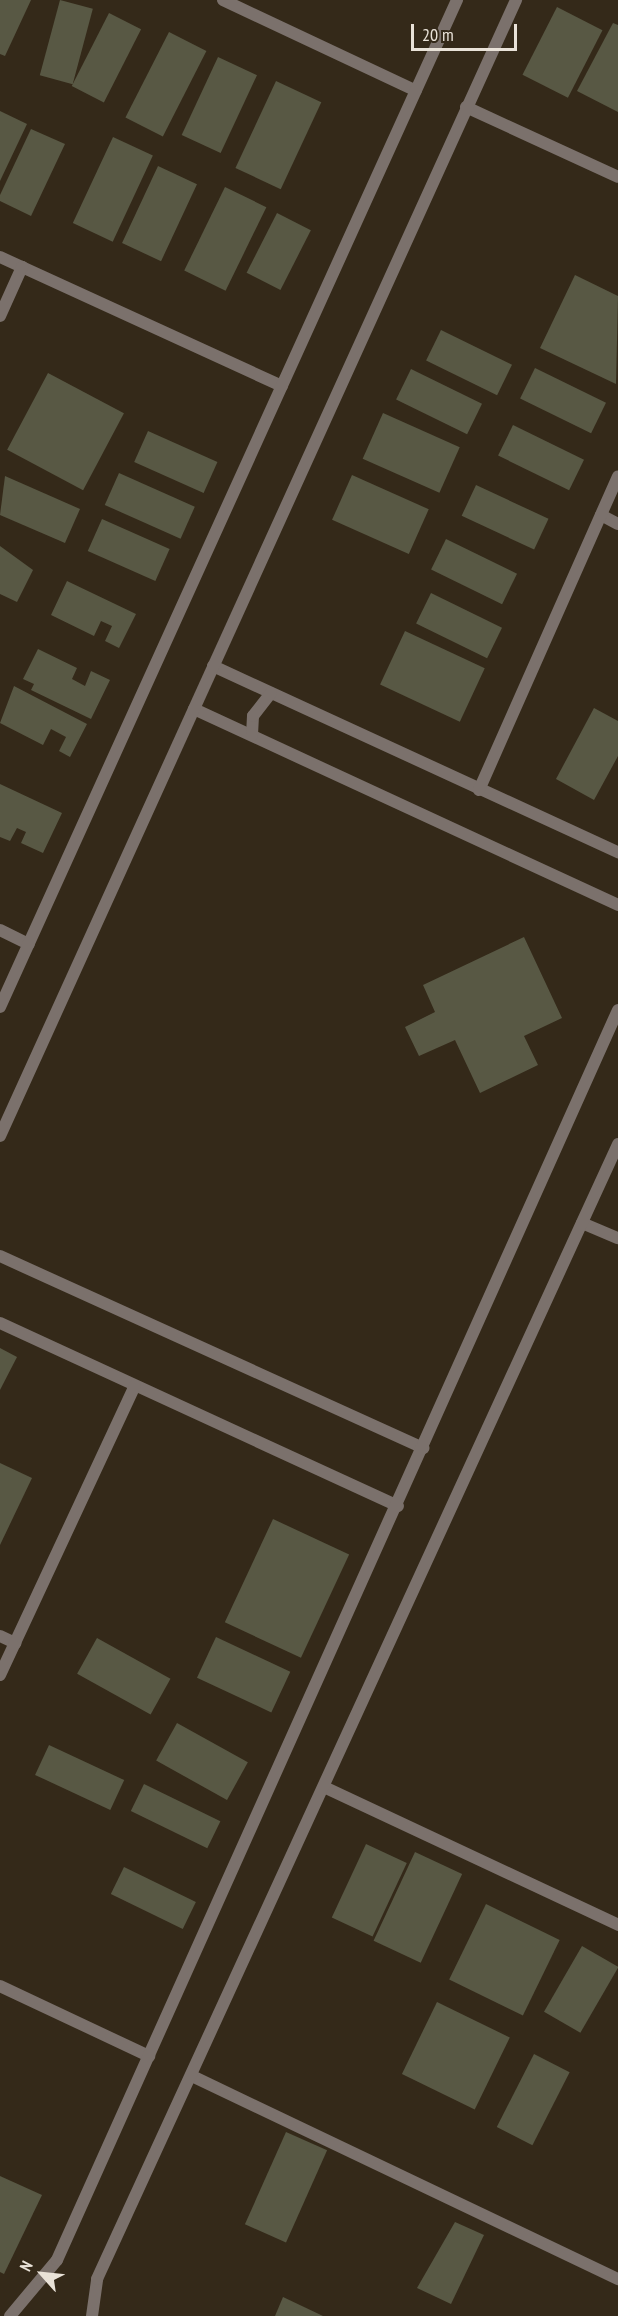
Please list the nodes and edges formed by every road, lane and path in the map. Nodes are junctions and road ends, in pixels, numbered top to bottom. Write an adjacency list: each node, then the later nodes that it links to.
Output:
1 (224, 0): 4 (street)
2 (457, 0): 4 (street)
3 (516, 0): 5 (street)
4 (416, 91): 10 (street)
5 (466, 107): 6 (street); 14 (street)
6 (618, 177)
7 (0, 257): 8 (street)
8 (22, 267): 9 (street); 10 (street)
9 (0, 316)
10 (282, 386): 22 (street)
11 (618, 476): 12 (street)
12 (601, 516): 13 (street); 18 (street)
13 (618, 524)
14 (213, 666): 15 (street); 16 (street)
15 (271, 693): 17 (street); 18 (street)
16 (194, 709): 17 (street); 25 (street)
17 (252, 735): 20 (street)
18 (479, 789): 19 (street)
19 (618, 852)
20 (618, 905)
21 (0, 930): 22 (street)
22 (29, 944): 23 (street)
23 (0, 1007)
24 (618, 1010): 32 (street)
25 (0, 1136)
26 (618, 1144): 27 (street)
27 (582, 1223): 28 (street); 37 (street)
28 (618, 1238)
29 (0, 1256): 32 (street)
30 (0, 1323): 31 (street)
31 (135, 1386): 33 (street); 35 (street)
32 (424, 1448): 33 (street)
33 (398, 1506): 40 (street)
34 (0, 1636): 35 (street)
35 (15, 1643): 36 (street)
36 (0, 1675)
37 (324, 1787): 38 (street); 41 (street)
38 (618, 1925)
39 (0, 1986): 40 (street)
40 (149, 2056): 43 (street)
41 (192, 2076): 42 (street); 44 (street)
42 (618, 2279)
43 (10, 2316)
44 (92, 2316)

